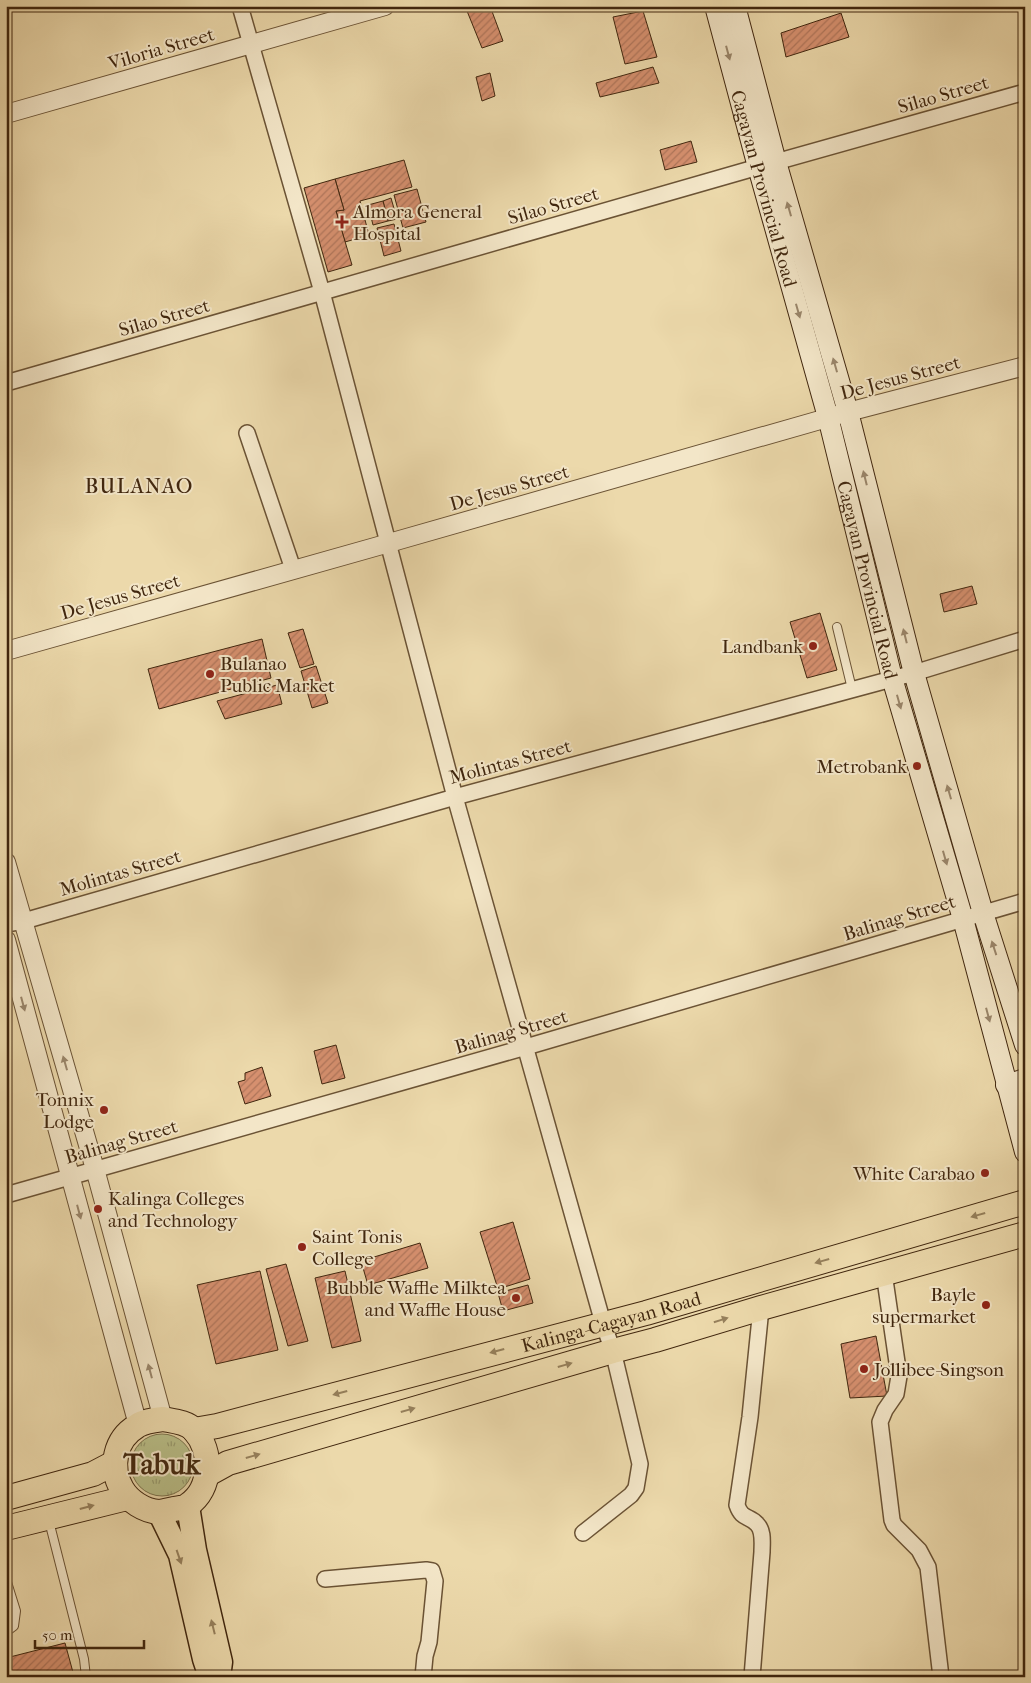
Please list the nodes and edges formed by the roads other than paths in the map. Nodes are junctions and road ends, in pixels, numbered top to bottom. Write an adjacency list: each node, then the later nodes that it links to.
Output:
1 (240, 6): 5 (street)
2 (385, 6): 5 (street, Viloria Street)
3 (715, 6): 8 (main road, Cagayan Provincial Road, one-way to 8)
4 (735, 6): 8 (main road, Cagayan Provincial Road)
5 (251, 45): 7 (street, Viloria Street); 9 (street)
6 (1025, 92): 8 (street, Silao Street)
7 (6, 114)
8 (767, 164): 9 (street, Silao Street); 12 (main road, Cagayan Provincial Road, one-way to 8); 13 (main road, Cagayan Provincial Road, one-way to 13)
9 (322, 292): 11 (street, Silao Street); 15 (street)
10 (1025, 366): 12 (street, De Jesus Street)
11 (6, 383)
12 (848, 412): 13 (street, De Jesus Street); 20 (main road, Cagayan Provincial Road, one-way to 12)
13 (828, 417): 15 (street, De Jesus Street); 21 (main road, Cagayan Provincial Road)
14 (247, 434): 16 (street)
15 (389, 544): 16 (street, De Jesus Street); 23 (street)
16 (293, 569): 19 (street, De Jesus Street)
17 (837, 627): 22 (lane)
18 (1025, 639): 20 (street, Molintas Street)
19 (6, 651)
20 (914, 673): 21 (street, Molintas Street); 26 (main road, Cagayan Provincial Road, one-way to 20)
21 (892, 678): 22 (street, Molintas Street); 27 (main road, Cagayan Provincial Road, one-way to 27)
22 (852, 690): 23 (street, Molintas Street)
23 (455, 797): 28 (street, Molintas Street); 32 (street)
24 (6, 862): 28 (street)
25 (1025, 901): 26 (street, Balinag Street)
26 (983, 913): 27 (street, Balinag Street); 31 (main road, Cagayan Provincial Road, one-way to 26)
27 (963, 919): 32 (street, Balinag Street); 33 (main road, Cagayan Provincial Road, one-way to 33)
28 (24, 921): 29 (street, Molintas Street); 35 (street, one-way to 28)
29 (6, 924)
30 (6, 940): 36 (street, one-way to 36)
31 (1025, 1045)
32 (526, 1047): 35 (street, Balinag Street); 42 (street)
33 (1016, 1082): 34 (main road, Cagayan Provincial Road)
34 (1025, 1152)
35 (95, 1169): 36 (street, Balinag Street); 44 (street, one-way to 35)
36 (70, 1177): 37 (street, Balinag Street); 45 (street, one-way to 45)
37 (6, 1195)
38 (1025, 1202): 42 (highway, Kalinga-Cagayan Road, one-way to 42)
39 (1025, 1234): 40 (highway, Kalinga-Cagayan Road)
40 (884, 1274): 41 (highway, Kalinga-Cagayan Road); 63 (street)
41 (760, 1308): 43 (highway, Kalinga-Cagayan Road, one-way to 41); 62 (street)
42 (603, 1323): 43 (street); 46 (highway, Kalinga-Cagayan Road, one-way to 46)
43 (613, 1351): 48 (highway, Kalinga-Cagayan Road, one-way to 43); 55 (street)
44 (163, 1418): 45 (highway); 46 (highway)
45 (138, 1425): 47 (highway)
46 (194, 1430): 48 (highway)
47 (114, 1463): 49 (highway); 50 (highway)
48 (208, 1474): 51 (highway)
49 (6, 1498)
50 (127, 1498): 52 (highway); 53 (highway, one-way to 50)
51 (188, 1506): 52 (highway); 59 (main road, one-way to 51)
52 (159, 1512): 59 (main road, one-way to 59)
53 (48, 1517): 54 (highway); 60 (lane)
54 (6, 1528)
55 (583, 1533)
56 (6, 1579): 58 (lane)
57 (325, 1579): 61 (street)
58 (6, 1632)
59 (218, 1676)
60 (86, 1677)
61 (423, 1677)
62 (752, 1677)
63 (941, 1677)

